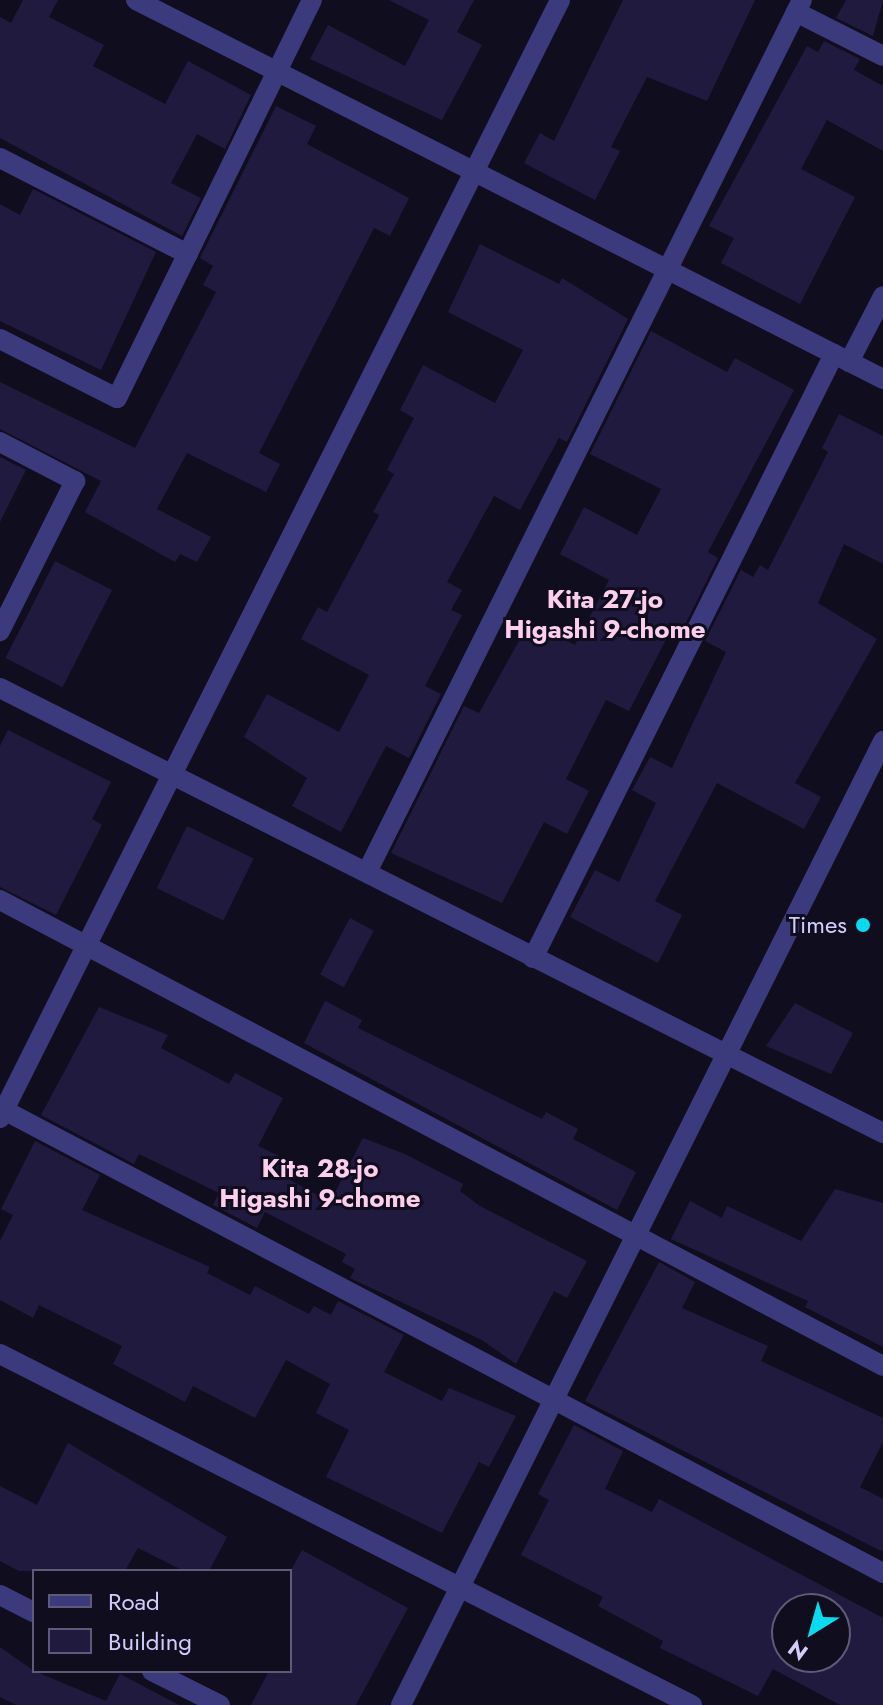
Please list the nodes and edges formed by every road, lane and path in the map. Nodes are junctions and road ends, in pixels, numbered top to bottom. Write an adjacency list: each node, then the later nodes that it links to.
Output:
1 (136, 0): 6 (street)
2 (312, 0): 6 (street)
3 (560, 0): 8 (street)
4 (799, 6): 5 (street); 10 (street)
5 (883, 56)
6 (278, 69): 8 (street); 9 (street)
7 (0, 158): 9 (street)
8 (474, 171): 10 (street); 19 (street)
9 (188, 254): 12 (street)
10 (666, 269): 13 (street); 20 (street)
11 (883, 296): 13 (street)
12 (0, 339)
13 (841, 358): 14 (street); 23 (street)
14 (883, 379)
15 (0, 442): 16 (street)
16 (0, 631)
17 (0, 688): 19 (street)
18 (883, 741): 24 (street)
19 (171, 776): 20 (street); 22 (street)
20 (367, 872): 23 (street)
21 (0, 900): 22 (street)
22 (86, 946): 25 (street); 27 (street)
23 (533, 958): 24 (street)
24 (726, 1055): 26 (street); 27 (street)
25 (1, 1112): 30 (street)
26 (883, 1133)
27 (636, 1236): 29 (street); 30 (street)
28 (0, 1354): 32 (street)
29 (883, 1366)
30 (554, 1400): 31 (street); 32 (street)
31 (883, 1573)
32 (461, 1586): 37 (street); 38 (street)
33 (0, 1595): 34 (street)
34 (32, 1611)
35 (156, 1673): 36 (street)
36 (220, 1705)
37 (401, 1705)
38 (692, 1705)

